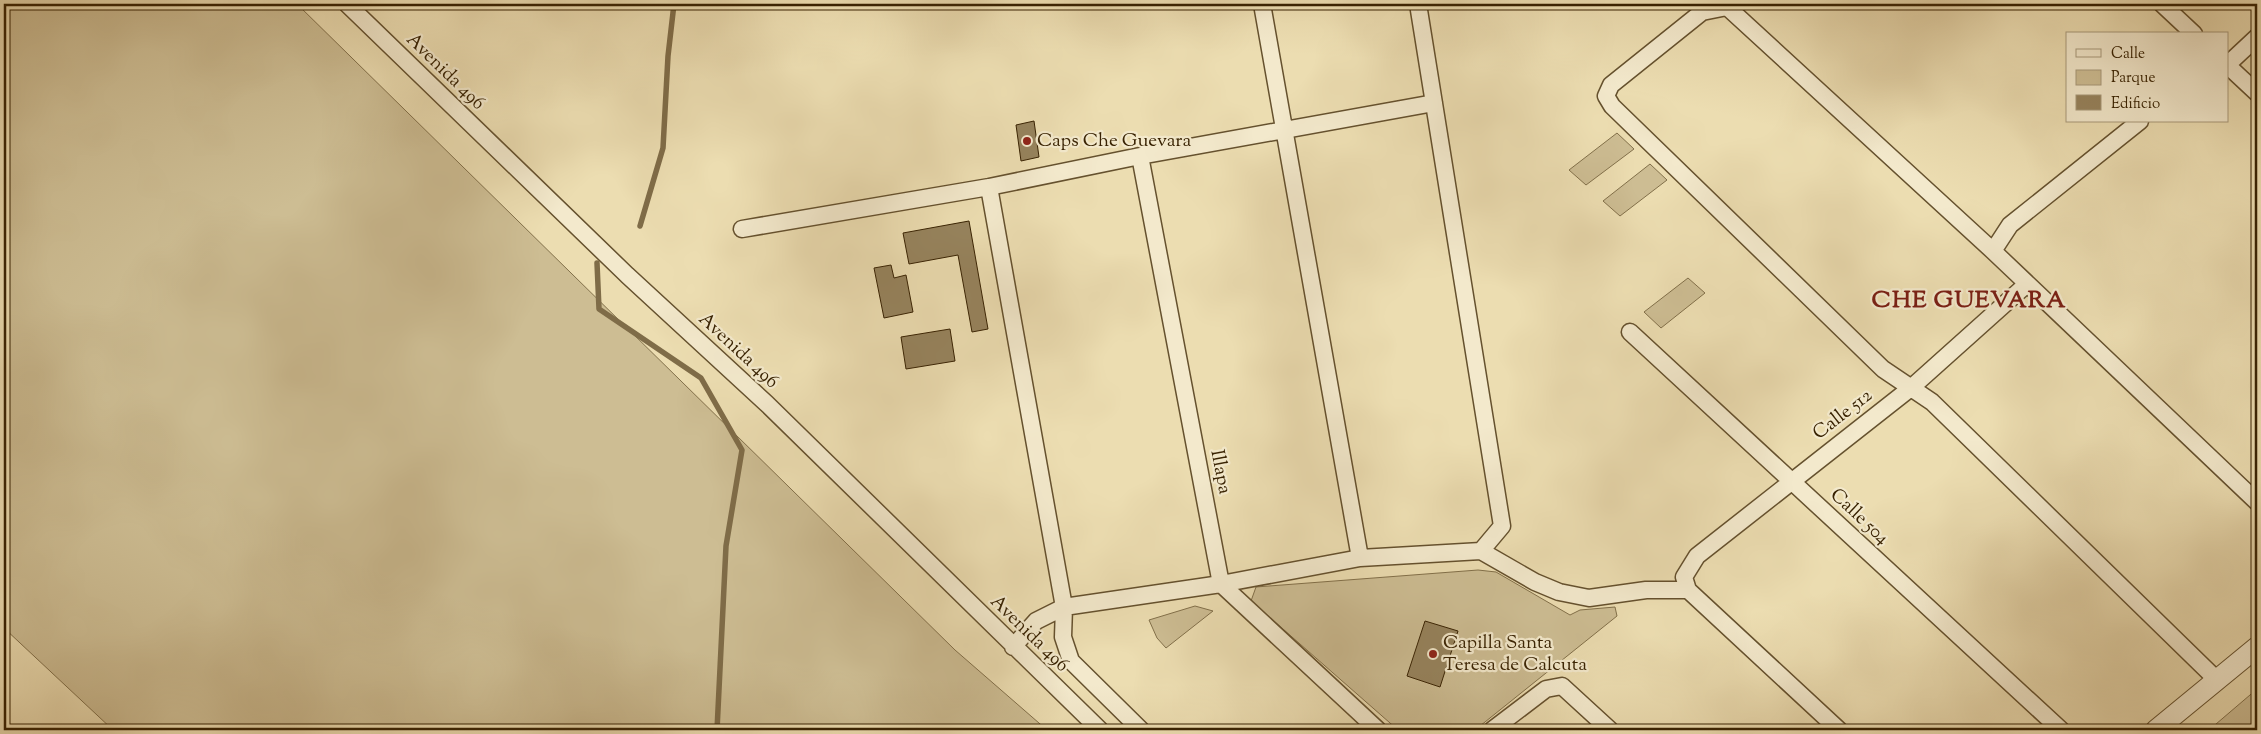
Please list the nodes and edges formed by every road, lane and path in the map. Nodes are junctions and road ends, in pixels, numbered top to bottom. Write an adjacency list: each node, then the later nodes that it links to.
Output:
1 (347, 4): 28 (street, Avenida 496)
2 (1262, 4): 13 (street)
3 (1418, 4): 11 (street)
4 (2162, 4): 6 (street)
5 (1726, 5): 17 (street); 20 (street)
6 (2192, 32)
7 (2257, 37): 8 (street)
8 (2228, 64)
9 (2228, 66): 10 (street)
10 (2257, 93)
11 (1434, 103): 13 (street); 23 (street)
12 (2139, 122): 17 (street)
13 (1283, 132): 14 (street); 24 (street)
14 (1140, 156): 15 (street); 26 (street, Illapa)
15 (989, 187): 16 (street); 27 (street)
16 (742, 229)
17 (1993, 251): 18 (street)
18 (2028, 284): 20 (street, Calle 512); 22 (street)
19 (1630, 332): 21 (street, Calle 504)
20 (1912, 387): 21 (street, Calle 512); 30 (street)
21 (1791, 482): 25 (street, Calle 512); 37 (street, Calle 504)
22 (2257, 502)
23 (1481, 551): 24 (street); 25 (street)
24 (1360, 558): 26 (street)
25 (1686, 583): 36 (street)
26 (1220, 584): 27 (street); 33 (street)
27 (1064, 607): 28 (street); 32 (street)
28 (1013, 647): 31 (street, Avenida 496)
29 (2257, 647): 30 (street)
30 (2217, 680): 38 (street)
31 (1100, 730)
32 (1141, 730)
33 (1378, 730)
34 (1492, 730): 35 (street)
35 (1610, 730)
36 (1839, 730)
37 (2061, 730)
38 (2156, 730)

